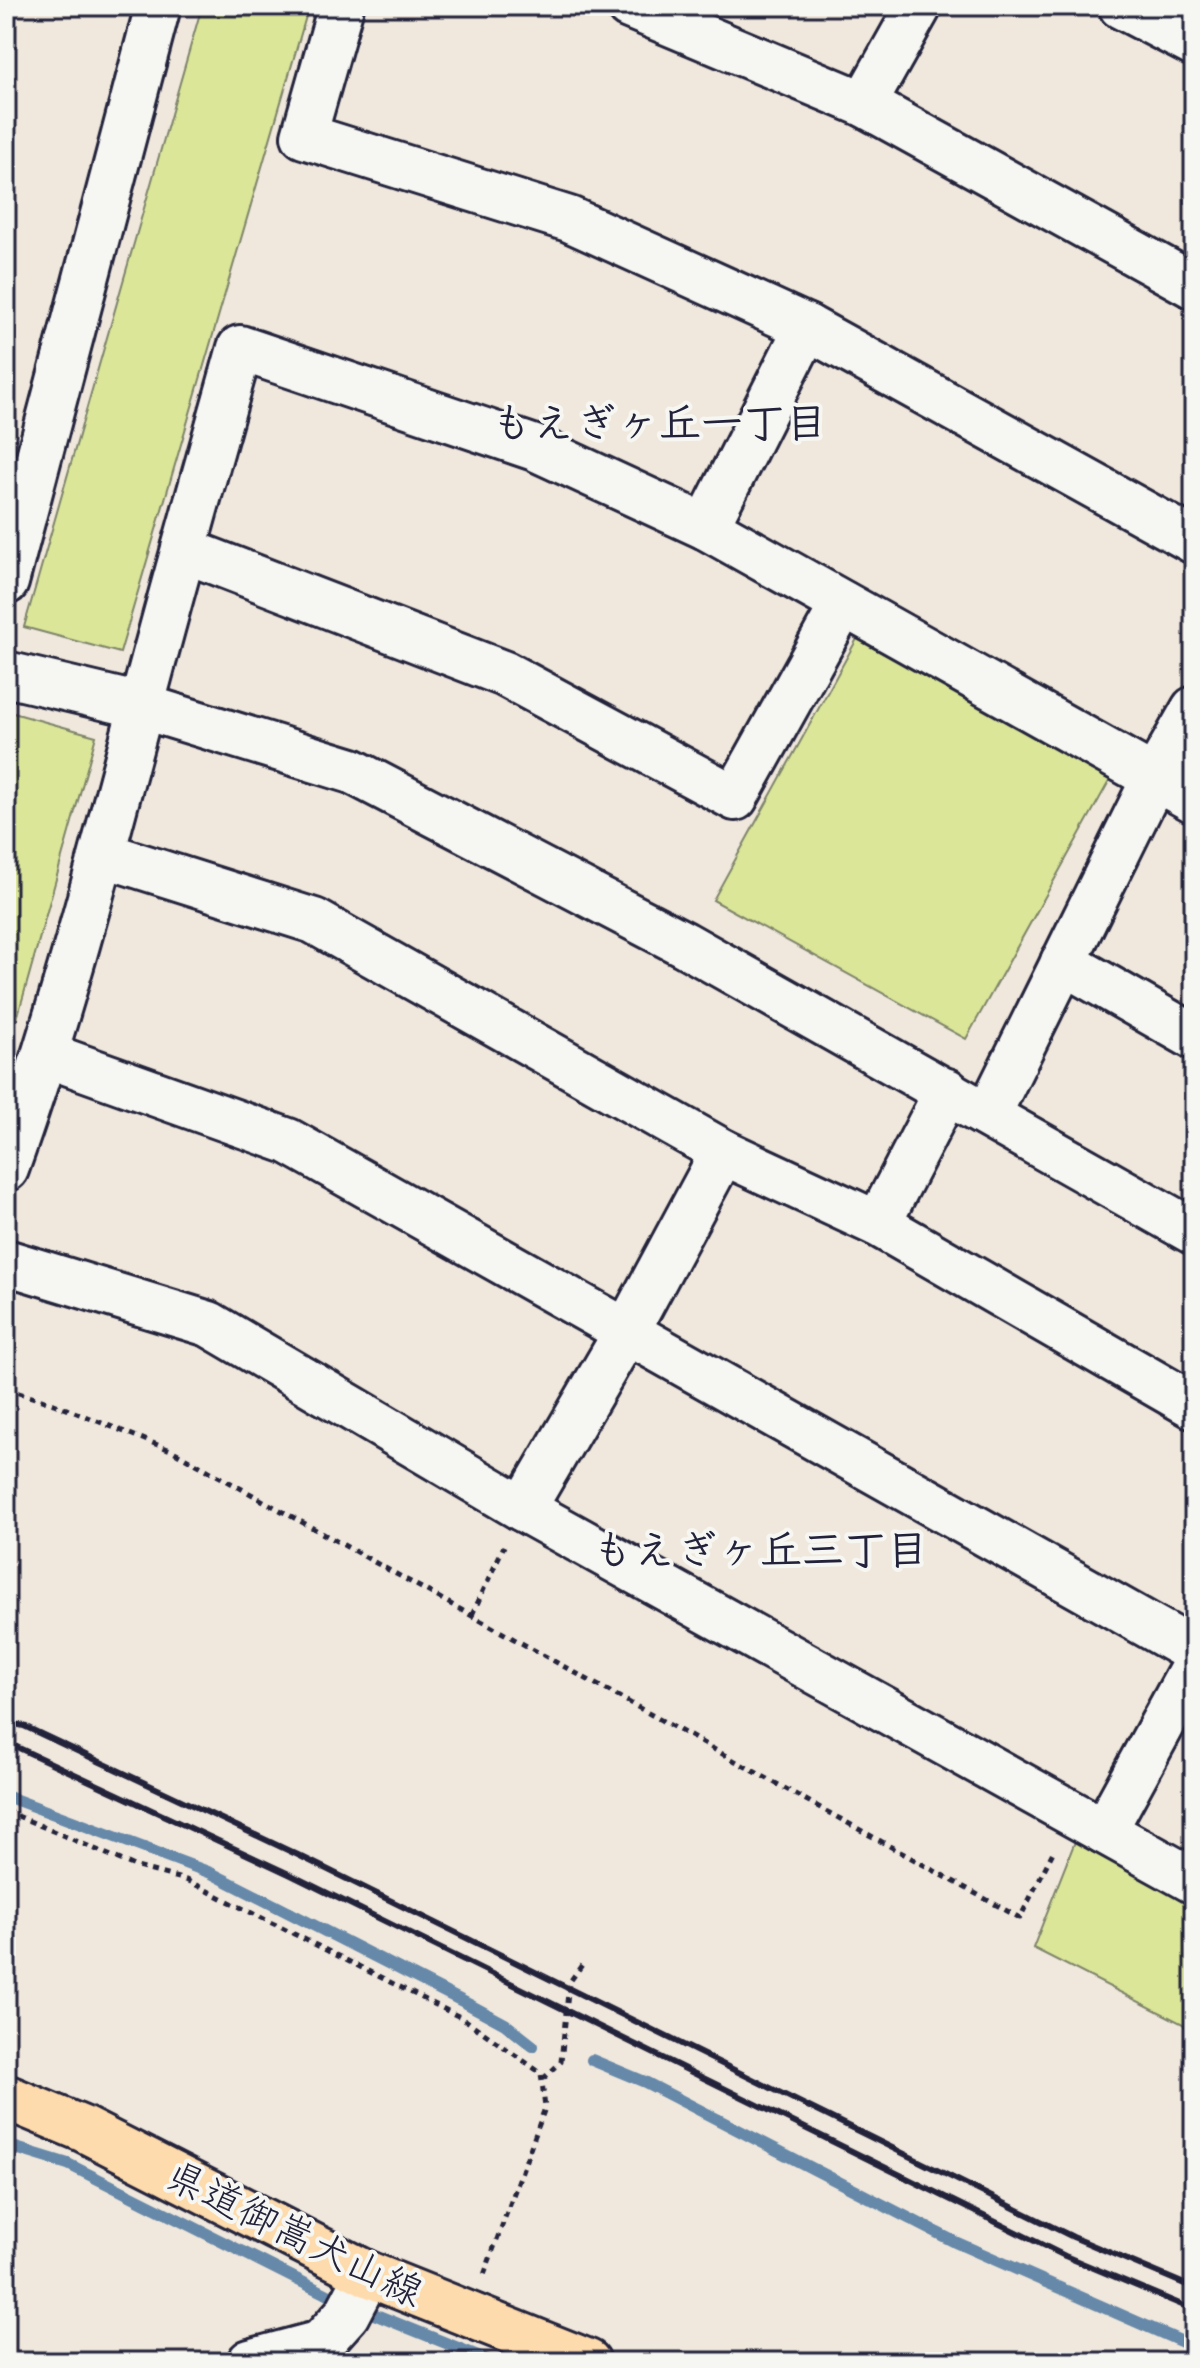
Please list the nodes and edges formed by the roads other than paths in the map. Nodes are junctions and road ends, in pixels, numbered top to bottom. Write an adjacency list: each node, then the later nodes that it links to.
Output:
1 (158, 6): 13 (street)
2 (341, 6): 9 (street)
3 (629, 6): 7 (street)
4 (919, 6): 7 (street)
5 (1121, 6): 6 (street)
6 (1194, 44)
7 (864, 104): 8 (street)
8 (1194, 286)
9 (807, 327): 10 (street); 11 (street)
10 (706, 527): 12 (street); 14 (street)
11 (1194, 541)
12 (184, 550): 14 (street); 16 (street)
13 (6, 582)
14 (843, 604): 18 (street)
15 (6, 674): 16 (street)
16 (141, 706): 20 (street); 24 (street)
17 (1194, 709): 18 (street)
18 (1154, 779): 19 (street); 21 (street)
19 (1194, 800)
20 (105, 855): 23 (street); 26 (street)
21 (1063, 962): 22 (street); 25 (street)
22 (1194, 1037)
23 (47, 1055): 27 (street); 31 (street)
24 (947, 1091): 25 (street); 28 (street)
25 (989, 1113): 29 (street)
26 (723, 1152): 28 (street); 31 (street)
27 (6, 1169)
28 (878, 1224): 32 (street)
29 (1194, 1232)
30 (6, 1262): 33 (street)
31 (627, 1331): 33 (street); 34 (street)
32 (1194, 1406)
33 (514, 1526): 36 (street)
34 (1194, 1651)
35 (1194, 1666): 36 (street)
36 (1104, 1831): 37 (street)
37 (1194, 1881)
38 (6, 2097): 39 (main road, 県道御嵩犬山線)
39 (360, 2290): 40 (street); 41 (main road, 県道御嵩犬山線)
40 (250, 2362)
41 (588, 2362)

